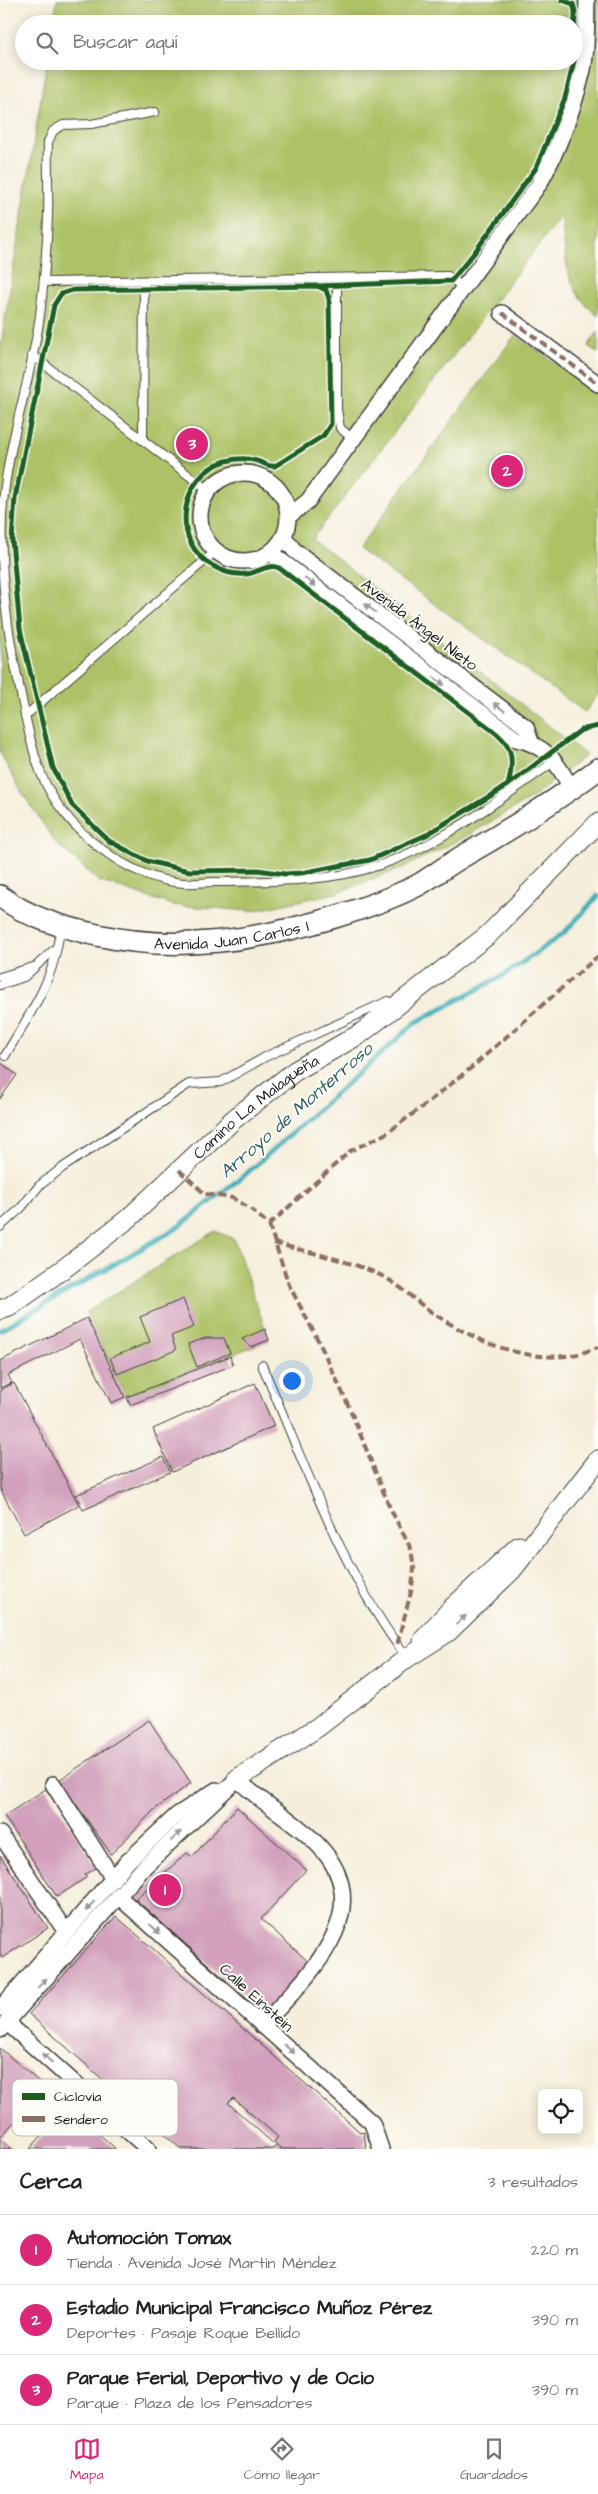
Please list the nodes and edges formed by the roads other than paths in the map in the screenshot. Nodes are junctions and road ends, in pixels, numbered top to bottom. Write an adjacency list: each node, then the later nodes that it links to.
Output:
1 (587, 0): 6 (street)
2 (156, 112): 5 (lane)
3 (336, 278): 4 (lane); 6 (lane); 10 (lane)
4 (144, 281): 5 (lane); 11 (lane)
5 (44, 282): 8 (lane)
6 (464, 288): 10 (street)
7 (502, 313): 9 (street)
8 (32, 355): 11 (lane); 17 (lane)
9 (598, 384)
10 (353, 439): 13 (street)
11 (143, 440): 12 (lane)
12 (209, 491): 13 (street); 15 (street)
13 (289, 516): 14 (street)
14 (284, 536): 16 (street); 18 (street, Avenida Ángel Nieto, one-way to 14)
15 (216, 552): 16 (street); 17 (lane)
16 (271, 553): 18 (street, Avenida Ángel Nieto, one-way to 18)
17 (25, 716): 19 (lane)
18 (532, 742): 19 (street, Avenida Ángel Nieto)
19 (556, 761): 21 (street, Avenida Ángel Nieto)
20 (598, 769): 21 (main road, Avenida Juan Carlos I)
21 (571, 788): 24 (main road, Avenida Juan Carlos I)
22 (598, 823): 28 (street, Camino La Malagueña)
23 (0, 895): 24 (main road, Avenida Juan Carlos I)
24 (61, 930): 25 (lane); 29 (lane)
25 (33, 967): 26 (lane); 27 (lane)
26 (0, 978)
27 (0, 985)
28 (397, 1006): 30 (lane); 31 (street, Camino La Malagueña)
29 (5, 1056)
30 (0, 1227)
31 (0, 1310)
32 (262, 1365): 34 (lane)
33 (598, 1460): 34 (street)
34 (407, 1658): 35 (street)
35 (237, 1779): 37 (street); 40 (street, one-way to 35); 43 (street)
36 (53, 1784): 39 (street)
37 (159, 1830): 39 (street); 40 (street)
38 (0, 1834): 41 (street)
39 (113, 1879): 41 (street, one-way to 41)
40 (118, 1896): 42 (street, one-way to 40); 43 (street, Calle Einstein, one-way to 43)
41 (66, 1932): 42 (street)
42 (3, 2020): 44 (street, one-way to 42)
43 (262, 2026): 47 (street, Calle Einstein, one-way to 47)
44 (70, 2079)
45 (133, 2136): 46 (street, one-way to 45)
46 (148, 2149)
47 (382, 2149)

